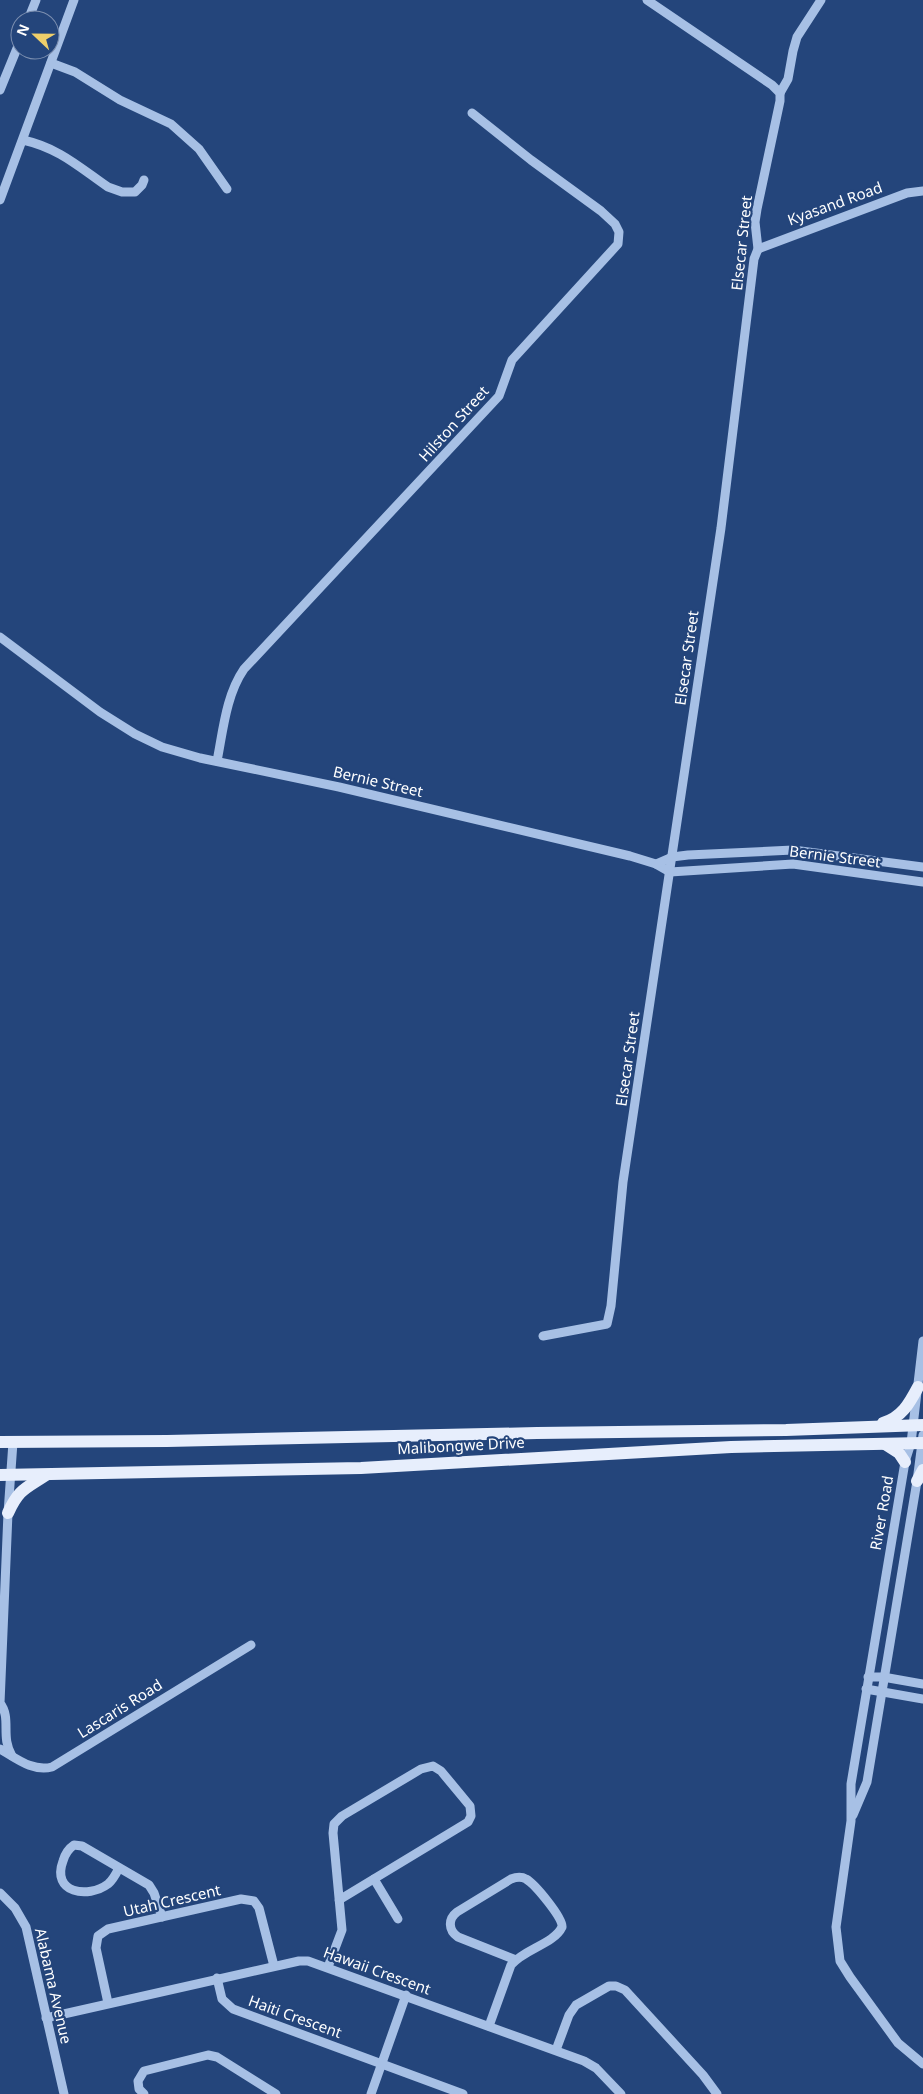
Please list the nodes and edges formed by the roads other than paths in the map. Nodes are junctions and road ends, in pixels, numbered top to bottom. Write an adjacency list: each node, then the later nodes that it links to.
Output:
1 (74, 0): 5 (street)
2 (648, 0): 7 (street)
3 (821, 0): 7 (street, Elsecar Street)
4 (12, 60): 6 (street)
5 (51, 63): 9 (street); 11 (street)
6 (0, 90)
7 (780, 93): 14 (street, Elsecar Street)
8 (472, 113): 16 (street, Hilston Street)
9 (23, 140): 10 (street); 13 (street)
10 (144, 180)
11 (227, 188)
12 (923, 191): 14 (street, Kyasand Road)
13 (0, 200)
14 (758, 248): 17 (street, Elsecar Street)
15 (0, 637): 16 (street, Bernie Street)
16 (217, 761): 18 (street, Bernie Street)
17 (672, 857): 18 (street, Bernie Street); 19 (street, Bernie Street); 20 (street, Elsecar Street)
18 (656, 864): 20 (street, Bernie Street)
19 (923, 867)
20 (670, 872): 21 (street, Bernie Street); 22 (street, Elsecar Street)
21 (923, 882)
22 (542, 1336)
23 (923, 1341): 24 (street, River Road)
24 (918, 1387): 25 (street, River Road); 26 (main road)
25 (918, 1425): 26 (main road, Malibongwe Drive); 27 (street, River Road)
26 (873, 1426): 28 (main road, Malibongwe Drive)
27 (920, 1441): 29 (main road, Malibongwe Drive); 30 (street, River Road); 33 (street, River Road)
28 (6, 1442): 32 (street)
29 (883, 1444): 30 (main road); 31 (main road, Malibongwe Drive)
30 (905, 1462): 36 (street, River Road)
31 (48, 1474): 32 (main road, Malibongwe Drive); 34 (main road)
32 (5, 1475): 34 (street)
33 (920, 1475): 37 (street, River Road)
34 (8, 1513): 42 (street)
35 (252, 1645): 44 (street, Lascaris Road)
36 (868, 1677): 37 (street); 39 (street, River Road)
37 (883, 1677): 38 (street); 40 (street, River Road)
38 (923, 1684)
39 (866, 1689): 40 (street); 45 (street, River Road)
40 (882, 1691): 41 (street); 45 (street, River Road)
41 (923, 1699)
42 (0, 1703): 44 (street)
43 (0, 1749): 44 (street, Lascaris Road)
44 (12, 1756)
45 (851, 1821): 62 (street)
46 (119, 1868): 46 (street); 50 (street)
47 (374, 1880): 49 (street); 49 (street); 51 (street)
48 (0, 1893): 58 (street, Alabama Avenue)
49 (339, 1900): 54 (street)
50 (162, 1917): 53 (street, Utah Crescent); 57 (street, Utah Crescent)
51 (398, 1919)
52 (516, 1960): 52 (street); 59 (street)
53 (274, 1966): 54 (street, Hawaii Crescent); 55 (street, Hawaii Crescent)
54 (328, 1967): 56 (street, Hawaii Crescent)
55 (218, 1978): 57 (street, Hawaii Crescent); 61 (street, Haiti Crescent)
56 (406, 1995): 59 (street, Hawaii Crescent); 61 (street)
57 (108, 2004): 58 (street, Hawaii Crescent)
58 (46, 2018): 63 (street, Alabama Avenue)
59 (489, 2026): 60 (street, Hawaii Crescent)
60 (556, 2050): 68 (street, Hawaii Crescent); 69 (street)
61 (382, 2064): 66 (street); 67 (street, Haiti Crescent)
62 (923, 2064)
63 (64, 2094)
64 (144, 2094): 65 (street)
65 (276, 2094)
66 (371, 2094)
67 (463, 2094)
68 (622, 2094)
69 (717, 2094)

